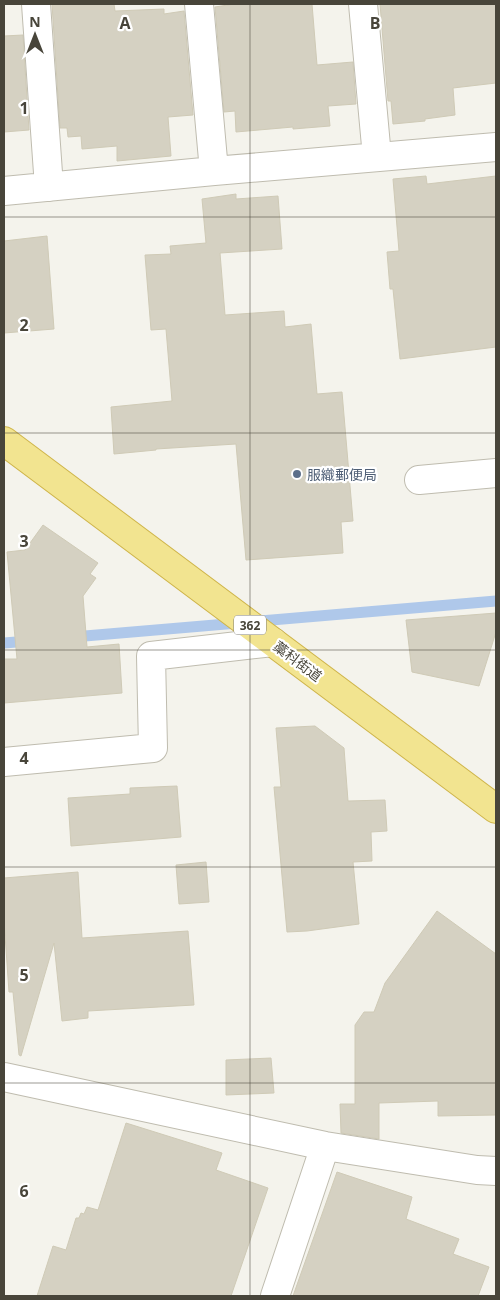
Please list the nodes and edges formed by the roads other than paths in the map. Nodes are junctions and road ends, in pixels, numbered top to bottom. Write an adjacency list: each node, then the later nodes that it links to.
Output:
1 (36, 4): 7 (street)
2 (199, 4): 6 (street)
3 (363, 4): 5 (street)
4 (496, 147): 5 (street)
5 (378, 157): 6 (street)
6 (214, 171): 7 (street)
7 (49, 187): 8 (street)
8 (4, 191)
9 (4, 441): 12 (highway, 藁科街道 / 362)
10 (496, 473): 11 (street)
11 (418, 480)
12 (273, 642): 13 (street); 14 (highway, 藁科街道 / 362)
13 (4, 762)
14 (496, 809)
15 (4, 1077): 16 (street)
16 (325, 1146): 17 (street); 18 (street)
17 (496, 1171)
18 (275, 1296)

